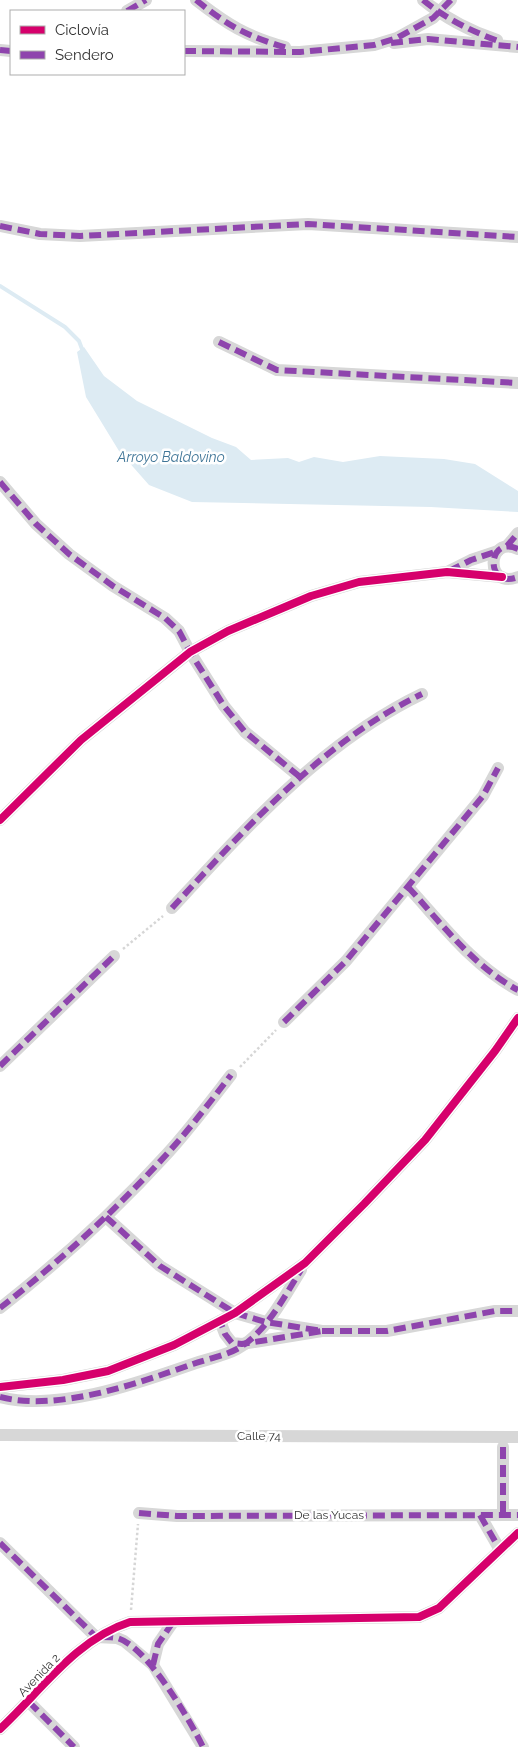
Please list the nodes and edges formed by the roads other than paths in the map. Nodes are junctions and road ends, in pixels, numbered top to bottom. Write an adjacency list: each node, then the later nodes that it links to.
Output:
1 (146, 0): 5 (street)
2 (196, 0): 10 (street)
3 (423, 0): 6 (street)
4 (451, 0): 6 (street)
5 (131, 10)
6 (438, 13): 7 (street); 8 (street)
7 (374, 45): 8 (street); 10 (street)
8 (518, 47)
9 (185, 51): 10 (street)
10 (300, 52)
11 (0, 226): 12 (street)
12 (518, 237)
13 (219, 342): 14 (street)
14 (518, 383)
15 (0, 482): 20 (street)
16 (518, 533): 17 (street)
17 (507, 549): 18 (street); 19 (street)
18 (447, 572): 19 (street); 20 (street)
19 (511, 580)
20 (190, 652): 23 (street); 24 (street)
21 (422, 694): 23 (street)
22 (498, 768): 25 (street)
23 (300, 777): 26 (street)
24 (0, 820)
25 (408, 887): 28 (street); 30 (street)
26 (172, 908)
27 (114, 956): 31 (street)
28 (518, 990)
29 (518, 1018): 34 (street)
30 (284, 1022)
31 (0, 1066)
32 (231, 1075): 33 (street)
33 (106, 1217): 35 (street); 37 (street)
34 (305, 1263): 37 (street); 39 (street)
35 (0, 1308)
36 (517, 1308): 40 (street)
37 (235, 1313): 38 (street); 39 (street)
38 (220, 1321): 41 (street); 42 (street)
39 (266, 1322): 40 (street); 41 (street)
40 (322, 1331): 41 (street)
41 (242, 1344): 43 (street)
42 (0, 1387)
43 (0, 1397)
44 (0, 1435): 45 (street, Calle 74)
45 (518, 1437)
46 (503, 1447): 49 (street)
47 (139, 1513): 48 (street, De las Yucas)
48 (480, 1515): 49 (street, De las Yucas); 53 (street)
49 (504, 1515): 50 (street, De las Yucas)
50 (518, 1515)
51 (518, 1533): 53 (street)
52 (0, 1543): 55 (street)
53 (500, 1550): 54 (street)
54 (173, 1622): 55 (street, Avenida 2); 56 (street)
55 (96, 1637): 56 (street); 57 (street, Avenida 2)
56 (153, 1665): 60 (street)
57 (29, 1702): 58 (street, Avenida 2); 59 (street)
58 (0, 1729)
59 (74, 1747)
60 (203, 1747)

